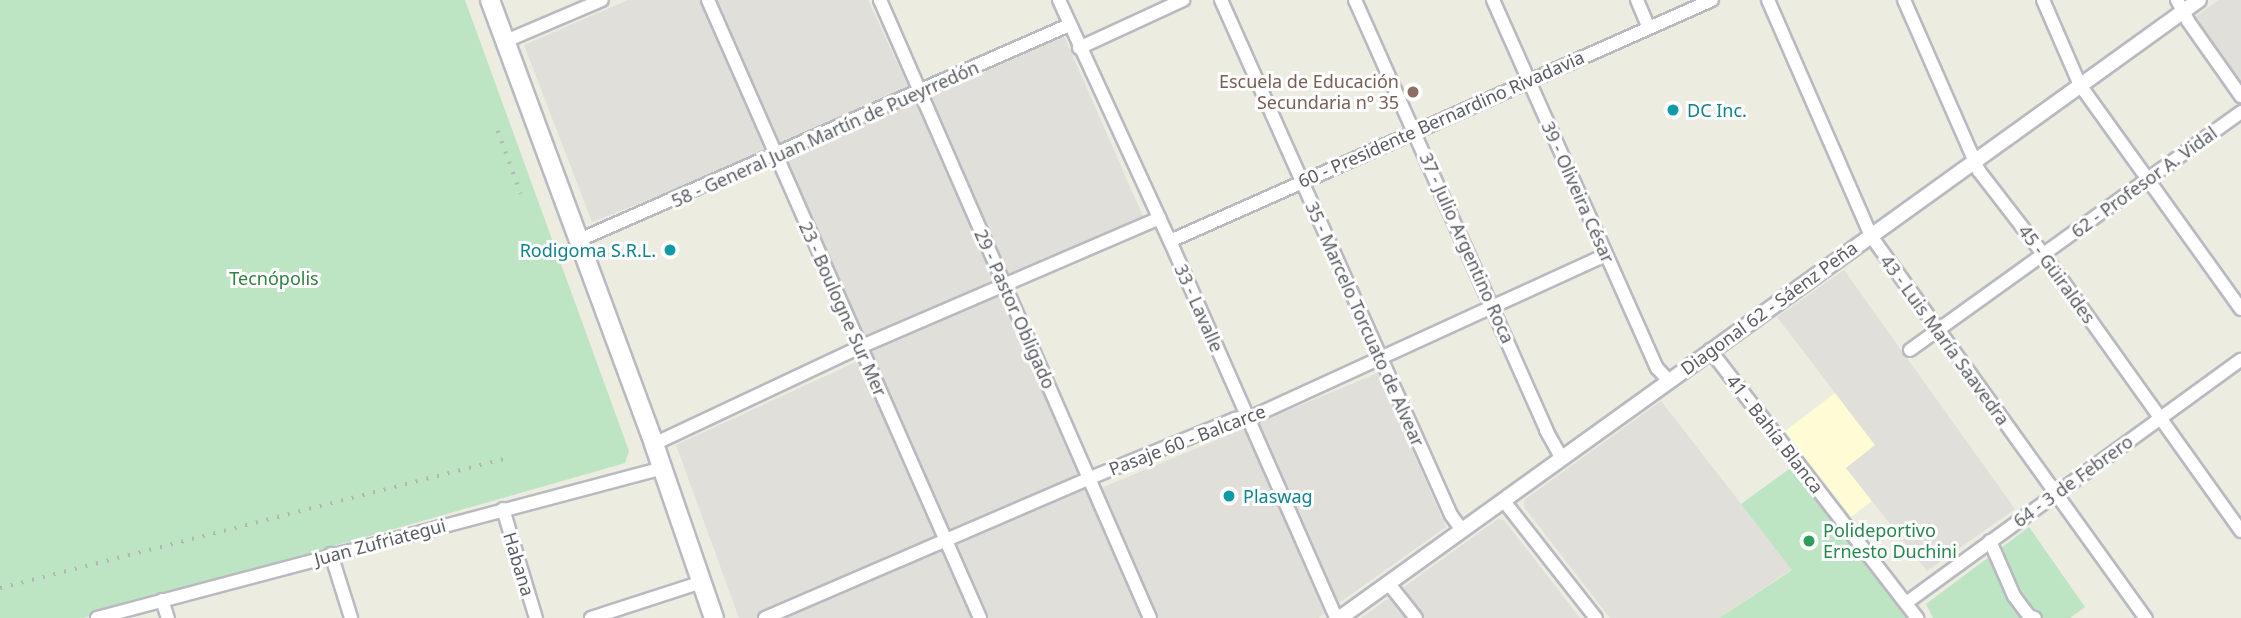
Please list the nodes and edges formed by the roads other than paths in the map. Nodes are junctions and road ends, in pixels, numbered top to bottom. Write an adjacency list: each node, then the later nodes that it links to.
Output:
1 (491, 0): 19 (main road)
2 (602, 0): 19 (street)
3 (708, 0): 27 (street, 23 - Boulogne Sur Mer)
4 (880, 0): 23 (street, 29 - Pastor Obligado)
5 (1059, 0): 17 (street, 33 - Lavalle)
6 (1183, 0): 20 (street)
7 (1221, 0): 30 (street, 35 - Marcelo Torcuato de Alvear)
8 (1355, 0): 26 (street, 37 - Julio Argentino Roca)
9 (1493, 0): 21 (street, 39 - Oliveira César)
10 (1637, 0): 18 (street)
11 (1713, 0): 18 (street, 60 - Presidente Bernardino Rivadavia)
12 (1768, 0): 32 (street, 43 - Luis María Saavedra)
13 (1904, 0): 28 (street, 45 - Güiraldes)
14 (2043, 0): 22 (street)
15 (2199, 0): 16 (street, Diagonal 62 - Sáenz Peña)
16 (2180, 6): 22 (street, Diagonal 62 - Sáenz Peña); 24 (street)
17 (1069, 25): 20 (street, 33 - Lavalle); 23 (street, 58 - General Juan Martín de Pueyrredón)
18 (1649, 28): 21 (street, 60 - Presidente Bernardino Rivadavia)
19 (506, 41): 33 (main road)
20 (1079, 48): 31 (street, 33 - Lavalle)
21 (1529, 80): 26 (street, 60 - Presidente Bernardino Rivadavia); 35 (street, 39 - Oliveira César)
22 (2080, 86): 28 (street, Diagonal 62 - Sáenz Peña); 29 (street)
23 (921, 93): 27 (street, 58 - General Juan Martín de Pueyrredón); 37 (street, 29 - Pastor Obligado)
24 (2241, 96)
25 (2241, 112): 29 (street, 62 - Profesor A. Vidal)
26 (1415, 131): 30 (street, 60 - Presidente Bernardino Rivadavia); 38 (street, 37 - Julio Argentino Roca)
27 (775, 156): 33 (street, 58 - General Juan Martín de Pueyrredón); 41 (street, 23 - Boulogne Sur Mer)
28 (1974, 160): 32 (street, Diagonal 62 - Sáenz Peña); 36 (street, 45 - Güiraldes)
29 (2146, 178): 36 (street, 62 - Profesor A. Vidal); 39 (street)
30 (1301, 180): 34 (street, 60 - Presidente Bernardino Rivadavia); 44 (street, 35 - Marcelo Torcuato de Alvear)
31 (1159, 218): 34 (street, 33 - Lavalle); 37 (street)
32 (1871, 236): 40 (street, 43 - Luis María Saavedra); 42 (street, Diagonal 62 - Sáenz Peña)
33 (579, 240): 49 (main road)
34 (1170, 241): 47 (street, 33 - Lavalle)
35 (1606, 255): 38 (street, Pasaje 60 - Balcarce); 46 (street, 39 - Oliveira César)
36 (2044, 255): 40 (street, 62 - Profesor A. Vidal); 48 (street, 45 - Güiraldes)
37 (1004, 285): 41 (street); 52 (street, 29 - Pastor Obligado)
38 (1493, 306): 44 (street, Pasaje 60 - Balcarce); 50 (street, 37 - Julio Argentino Roca)
39 (2241, 309)
40 (1937, 331): 43 (street, 62 - Profesor A. Vidal); 53 (street, 43 - Luis María Saavedra)
41 (860, 346): 49 (street); 58 (street, 23 - Boulogne Sur Mer)
42 (1710, 350): 46 (street, Diagonal 62 - Sáenz Peña); 64 (street, 41 - Bahía Blanca)
43 (1910, 350)
44 (1380, 355): 47 (street, Pasaje 60 - Balcarce); 56 (street, 35 - Marcelo Torcuato de Alvear)
45 (2241, 360): 48 (street, 64 - 3 de Febrero)
46 (1668, 380): 50 (street, Diagonal 62 - Sáenz Peña)
47 (1246, 416): 52 (street, Pasaje 60 - Balcarce); 74 (street, 33 - Lavalle)
48 (2161, 418): 53 (street, 64 - 3 de Febrero); 57 (street, 45 - Güiraldes)
49 (654, 443): 51 (main road)
50 (1561, 457): 54 (street, Diagonal 62 - Sáenz Peña)
51 (663, 468): 55 (street, Juan Zufriategui); 61 (main road)
52 (1090, 478): 58 (street, Pasaje 60 - Balcarce); 73 (street, 29 - Pastor Obligado)
53 (2055, 493): 59 (street, 64 - 3 de Febrero); 79 (street, 43 - Luis María Saavedra)
54 (1503, 500): 56 (street, Diagonal 62 - Sáenz Peña); 76 (street)
55 (503, 509): 60 (street, Juan Zufriategui); 68 (street, Habana)
56 (1462, 530): 62 (street, Diagonal 62 - Sáenz Peña)
57 (2241, 531)
58 (945, 541): 71 (street, Pasaje 60 - Balcarce); 72 (street, 23 - Boulogne Sur Mer)
59 (1990, 541): 64 (street, 64 - 3 de Febrero); 78 (street)
60 (331, 554): 63 (street, Juan Zufriategui); 67 (street)
61 (702, 582): 69 (street); 70 (main road)
62 (1389, 583): 74 (street, Diagonal 62 - Sáenz Peña); 75 (street)
63 (162, 600): 65 (street, Juan Zufriategui); 66 (street)
64 (1906, 603): 77 (street, 41 - Bahía Blanca)
65 (97, 618)
66 (168, 618)
67 (351, 618)
68 (536, 618)
69 (591, 618)
70 (715, 618)
71 (765, 618)
72 (979, 618)
73 (1150, 618)
74 (1338, 618)
75 (1416, 618)
76 (1596, 618)
77 (1917, 618)
78 (2035, 618)
79 (2146, 618)

